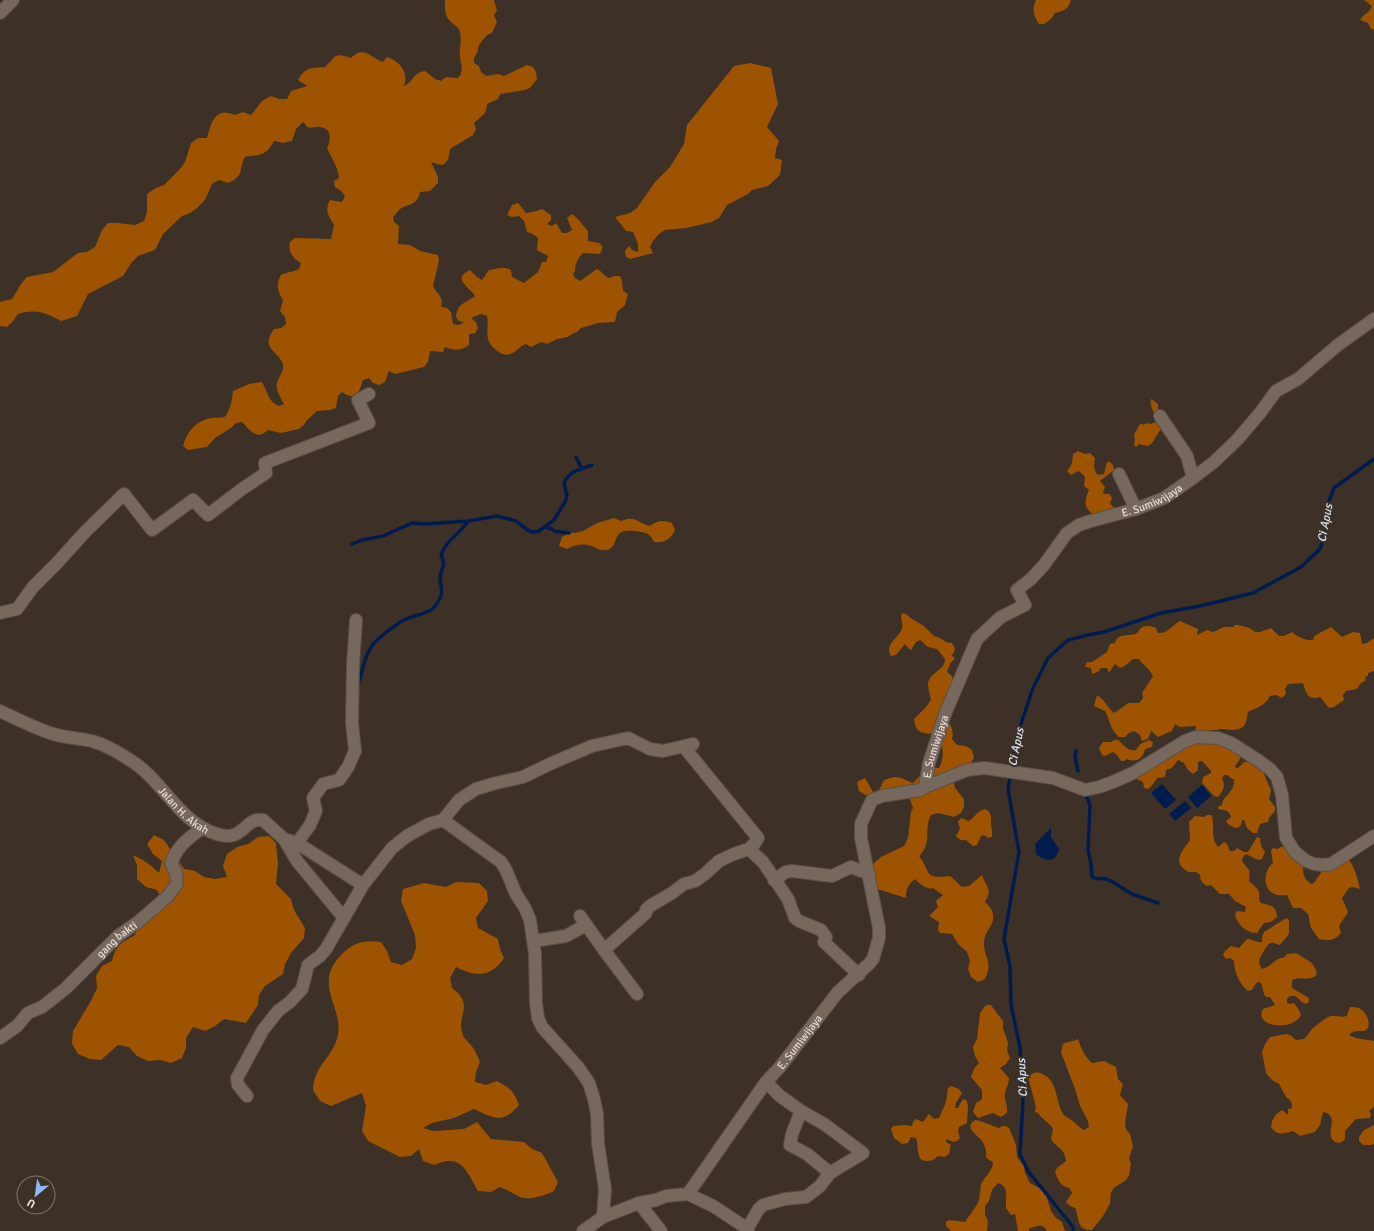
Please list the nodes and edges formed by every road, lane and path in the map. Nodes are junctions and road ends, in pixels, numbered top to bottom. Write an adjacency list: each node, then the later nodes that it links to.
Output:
1 (13, 0): 2 (street)
2 (0, 13)
3 (1374, 318): 7 (street, E. Sumiwijaya)
4 (369, 394): 9 (street)
5 (1160, 416): 7 (street)
6 (1118, 474): 8 (street)
7 (1193, 478): 8 (street, E. Sumiwijaya)
8 (1136, 509): 12 (street, E. Sumiwijaya)
9 (0, 613)
10 (356, 620): 17 (street)
11 (0, 710): 14 (street, Jalan H. Akah)
12 (925, 787): 15 (street); 19 (street, E. Sumiwijaya)
13 (443, 820): 18 (street); 21 (street); 23 (street)
14 (202, 828): 16 (street, Jalan H. Akah); 27 (street, gang bakti)
15 (1374, 836)
16 (284, 839): 17 (street, Jalan H. Akah); 22 (street)
17 (297, 843): 21 (street, Jalan H. Akah)
18 (749, 849): 20 (street); 24 (street)
19 (869, 874): 20 (street); 25 (street, E. Sumiwijaya)
20 (774, 880): 25 (street)
21 (363, 885): 22 (street)
22 (344, 918): 29 (street)
23 (534, 941): 24 (street); 34 (street)
24 (604, 950): 26 (street)
25 (859, 974): 28 (street, E. Sumiwijaya)
26 (636, 994)
27 (0, 1038)
28 (766, 1082): 30 (street); 32 (street, E. Sumiwijaya)
29 (247, 1096)
30 (801, 1111): 31 (street); 31 (street)
31 (830, 1173): 35 (street)
32 (688, 1194): 33 (street); 35 (street)
33 (640, 1203): 34 (street); 37 (street)
34 (603, 1217): 36 (street)
35 (747, 1230)
36 (583, 1231)
37 (661, 1231)

